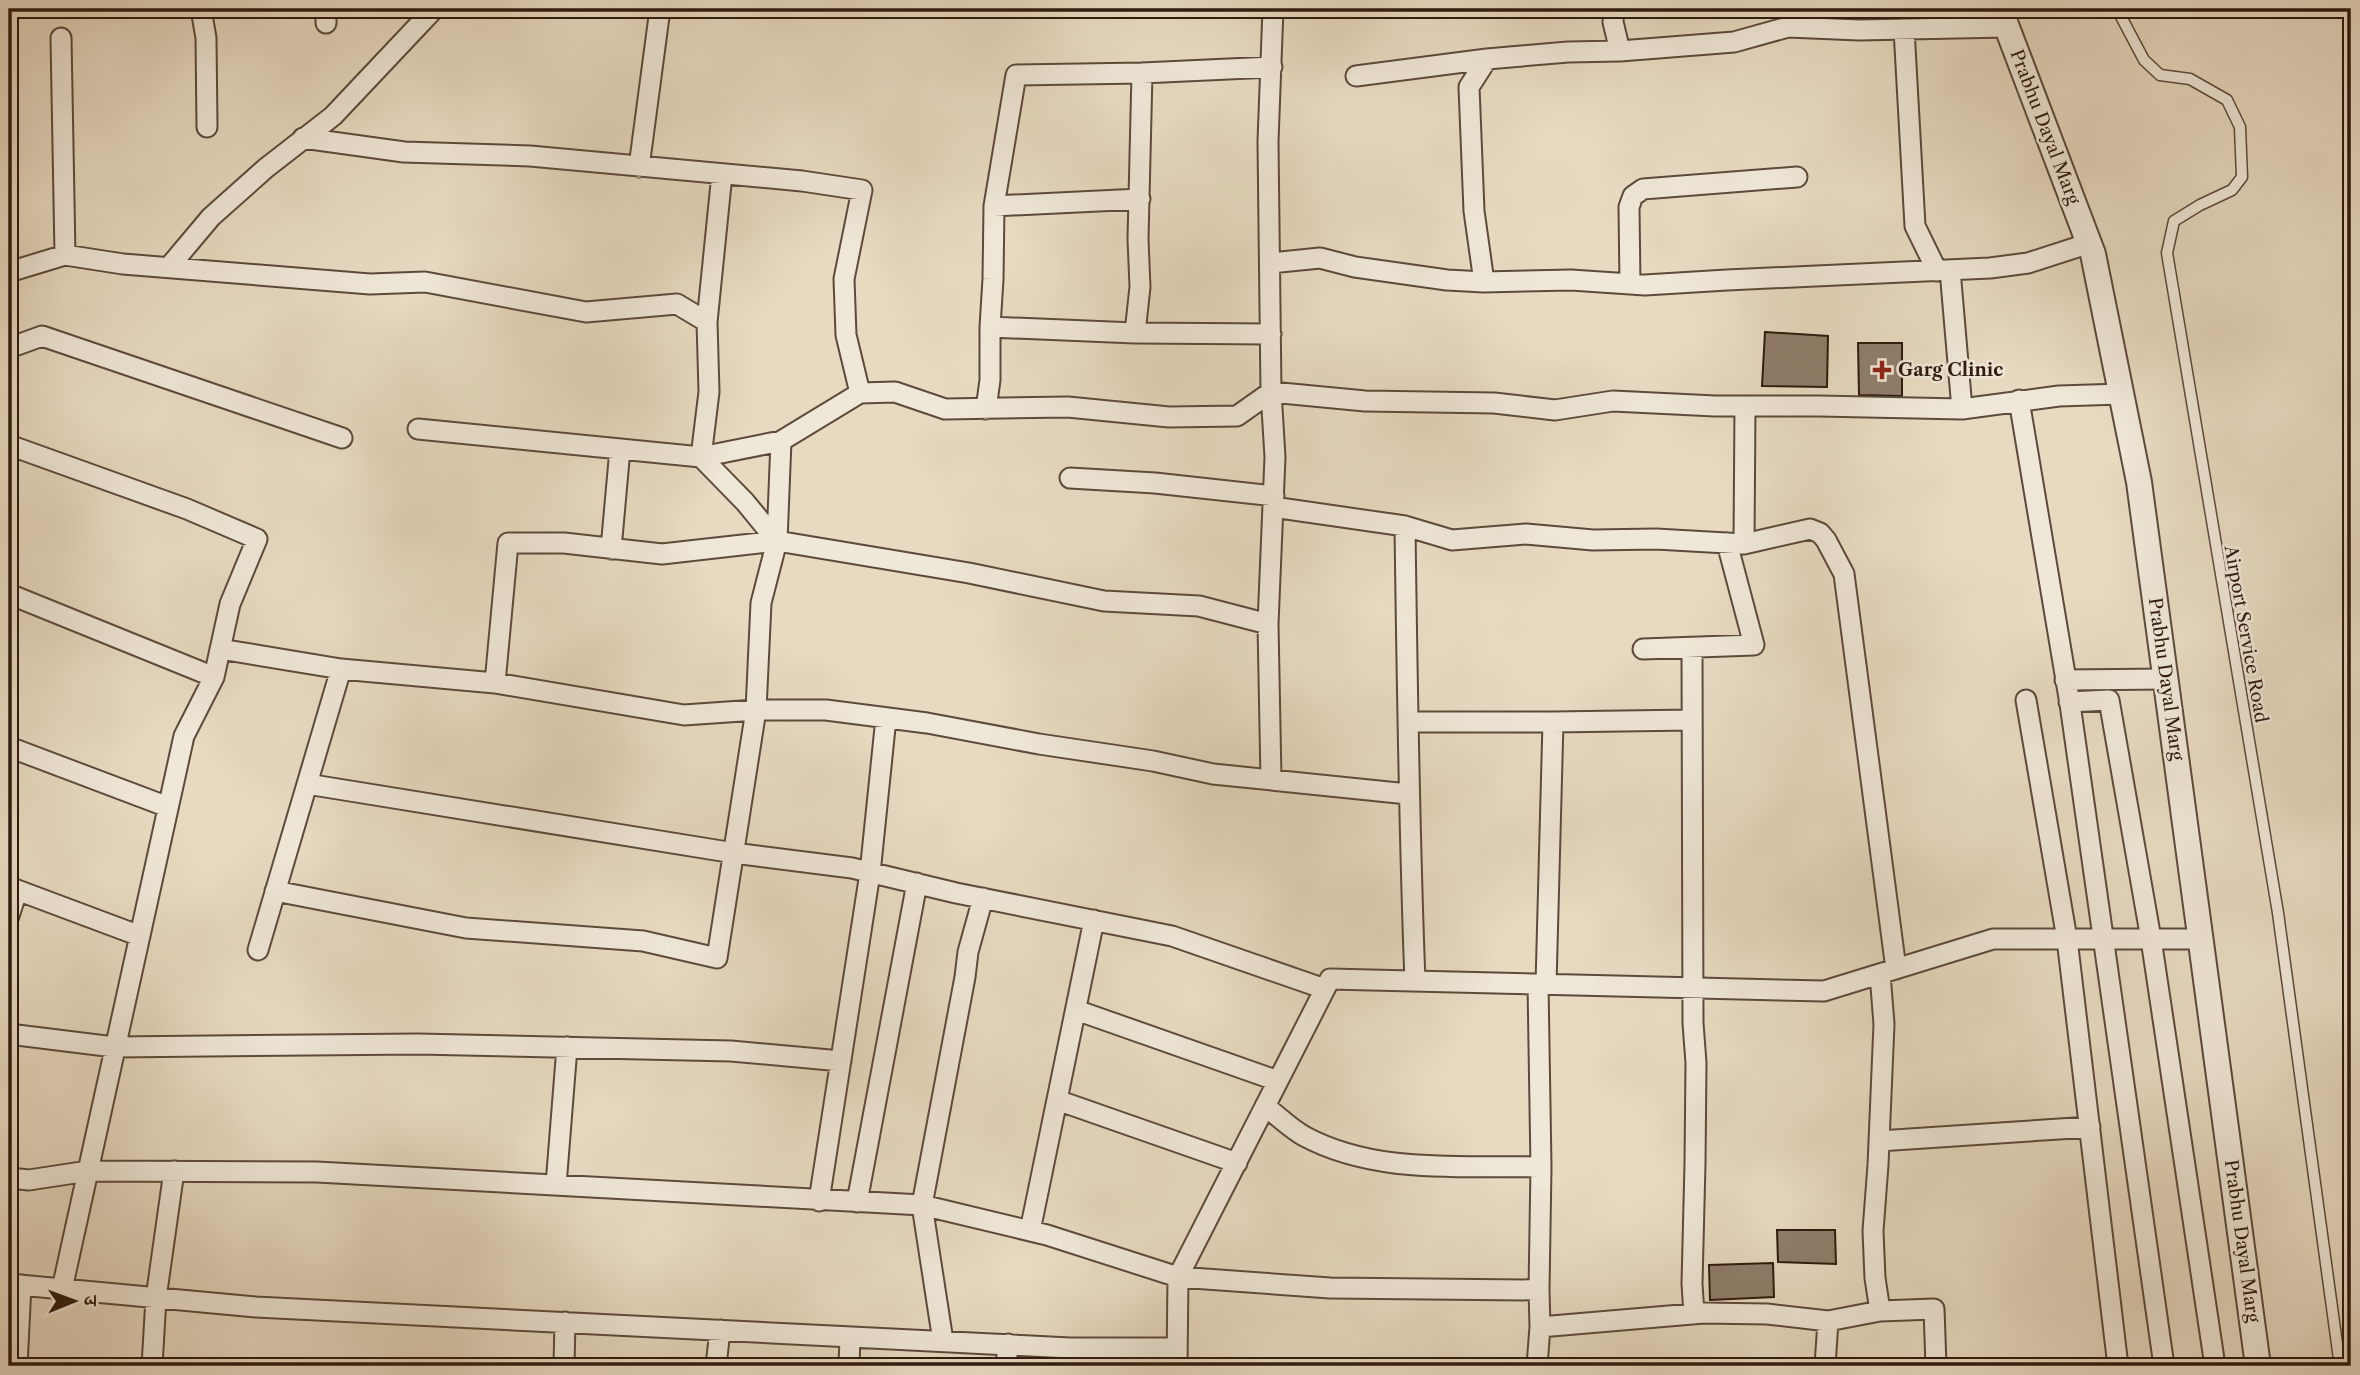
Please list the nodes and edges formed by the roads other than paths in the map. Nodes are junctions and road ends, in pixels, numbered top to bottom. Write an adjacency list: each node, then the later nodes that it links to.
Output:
1 (201, 9): 15 (street)
2 (434, 9): 16 (street)
3 (660, 9): 17 (street)
4 (1273, 9): 12 (street)
5 (1614, 9): 10 (street)
6 (2118, 9): 143 (lane, Airport Service Road)
7 (2004, 18): 8 (street); 22 (street, Prabhu Dayal Marg)
8 (1904, 29): 10 (street); 26 (street)
9 (61, 38): 23 (street)
10 (1620, 51): 11 (street)
11 (1487, 59): 14 (street); 28 (street)
12 (1272, 67): 13 (street); 24 (street)
13 (1142, 73): 20 (street); 21 (street)
14 (1356, 76)
15 (207, 127)
16 (303, 138): 17 (street); 25 (street)
17 (639, 167): 18 (street)
18 (722, 174): 30 (street); 36 (street)
19 (1797, 177): 29 (street)
20 (1140, 199): 21 (street); 32 (street)
21 (994, 206): 31 (street)
22 (2090, 243): 26 (street); 37 (street, Prabhu Dayal Marg)
23 (65, 255): 25 (street); 27 (street)
24 (1270, 263): 28 (street); 33 (street)
25 (169, 267): 30 (street)
26 (1944, 271): 29 (street); 41 (street)
27 (9, 272)
28 (1483, 282): 29 (street)
29 (1630, 284)
30 (707, 322): 47 (street)
31 (989, 327): 32 (street); 40 (street)
32 (1135, 333): 33 (street)
33 (1271, 334): 35 (street)
34 (9, 348): 43 (street)
35 (1271, 392): 39 (street); 40 (street); 49 (street)
36 (860, 393): 40 (street); 44 (street)
37 (2121, 394): 38 (street); 61 (street, Prabhu Dayal Marg)
38 (2019, 400): 41 (street); 62 (street)
39 (1745, 406): 41 (street); 52 (street)
40 (986, 409)
41 (1962, 409)
42 (418, 429): 46 (street)
43 (342, 438)
44 (781, 441): 47 (street); 51 (street)
45 (9, 445): 57 (street)
46 (620, 449): 47 (street); 53 (street)
47 (701, 457): 51 (street)
48 (1070, 478): 49 (street)
49 (1274, 502): 50 (street); 55 (street)
50 (1405, 526): 52 (street); 69 (street)
51 (777, 541): 53 (street); 55 (street); 66 (street)
52 (1735, 543): 56 (street); 90 (street)
53 (611, 549): 63 (street)
54 (9, 594): 60 (street)
55 (1268, 624): 72 (street)
56 (1692, 648): 58 (street); 68 (street)
57 (220, 649): 59 (street); 60 (street)
58 (1643, 649)
59 (341, 669): 63 (street); 73 (street)
60 (214, 677): 75 (street)
61 (2166, 678): 62 (street); 88 (street, Prabhu Dayal Marg)
62 (2065, 680): 65 (street)
63 (495, 683): 66 (street)
64 (2026, 700): 85 (street)
65 (2069, 702): 86 (street); 87 (street)
66 (756, 710): 67 (street); 76 (street)
67 (886, 718): 72 (street); 77 (street)
68 (1692, 720): 70 (street); 93 (street)
69 (1409, 722): 70 (street); 74 (street)
70 (1553, 722): 92 (street)
71 (9, 747): 75 (street)
72 (1271, 779): 74 (street)
73 (307, 784): 76 (street); 80 (street)
74 (1408, 794): 91 (street)
75 (168, 807): 84 (street)
76 (734, 853): 77 (street); 80 (street)
77 (870, 873): 78 (street); 99 (street)
78 (917, 883): 81 (street); 112 (street)
79 (13, 889): 82 (street); 84 (street)
80 (275, 891): 89 (street)
81 (983, 898): 83 (street); 113 (street)
82 (9, 916)
83 (1094, 920): 94 (street); 95 (street)
84 (140, 936): 97 (street)
85 (2067, 939): 86 (street); 90 (street); 103 (street)
86 (2103, 939): 87 (street); 140 (street)
87 (2151, 939): 88 (street); 141 (street)
88 (2201, 939): 142 (street, Prabhu Dayal Marg)
89 (258, 950)
90 (1888, 971): 93 (street); 104 (street)
91 (1415, 981): 92 (street); 94 (street)
92 (1542, 984): 93 (street); 106 (street)
93 (1693, 988): 121 (street)
94 (1325, 989): 100 (street)
95 (1076, 1010): 100 (street); 101 (street)
96 (9, 1034): 97 (street)
97 (114, 1047): 98 (street); 107 (street)
98 (567, 1047): 99 (street); 110 (street)
99 (841, 1062): 111 (street)
100 (1278, 1081): 102 (street)
101 (1057, 1100): 105 (street); 114 (street)
102 (1265, 1106): 105 (street); 106 (street)
103 (2090, 1128): 104 (street); 139 (street)
104 (1879, 1141): 120 (street)
105 (1237, 1163): 115 (street)
106 (1541, 1167): 118 (street)
107 (88, 1171): 108 (street); 109 (street); 117 (street)
108 (174, 1171): 110 (street); 119 (street)
109 (9, 1178)
110 (556, 1185): 111 (street)
111 (819, 1201): 112 (street)
112 (857, 1202): 113 (street)
113 (922, 1205): 114 (street); 127 (street)
114 (1030, 1231): 115 (street)
115 (1178, 1277): 118 (street); 129 (street)
116 (15, 1284): 117 (street); 130 (street)
117 (62, 1289): 119 (street)
118 (1539, 1290): 124 (street)
119 (156, 1298): 123 (street); 131 (street)
120 (1880, 1311): 122 (street); 138 (street)
121 (1694, 1314): 122 (street); 124 (street)
122 (1828, 1321): 137 (street)
123 (565, 1322): 125 (street); 132 (street)
124 (1540, 1327): 136 (street)
125 (720, 1330): 126 (street); 133 (street)
126 (850, 1337): 127 (street); 134 (street)
127 (943, 1341): 128 (street)
128 (1008, 1345): 129 (street); 135 (street)
129 (1177, 1357)
130 (17, 1366)
131 (152, 1366)
132 (564, 1366)
133 (716, 1366)
134 (849, 1366)
135 (1006, 1366)
136 (1537, 1366)
137 (1825, 1366)
138 (1936, 1366)
139 (2118, 1366)
140 (2164, 1366)
141 (2215, 1366)
142 (2259, 1366)
143 (2340, 1366)

